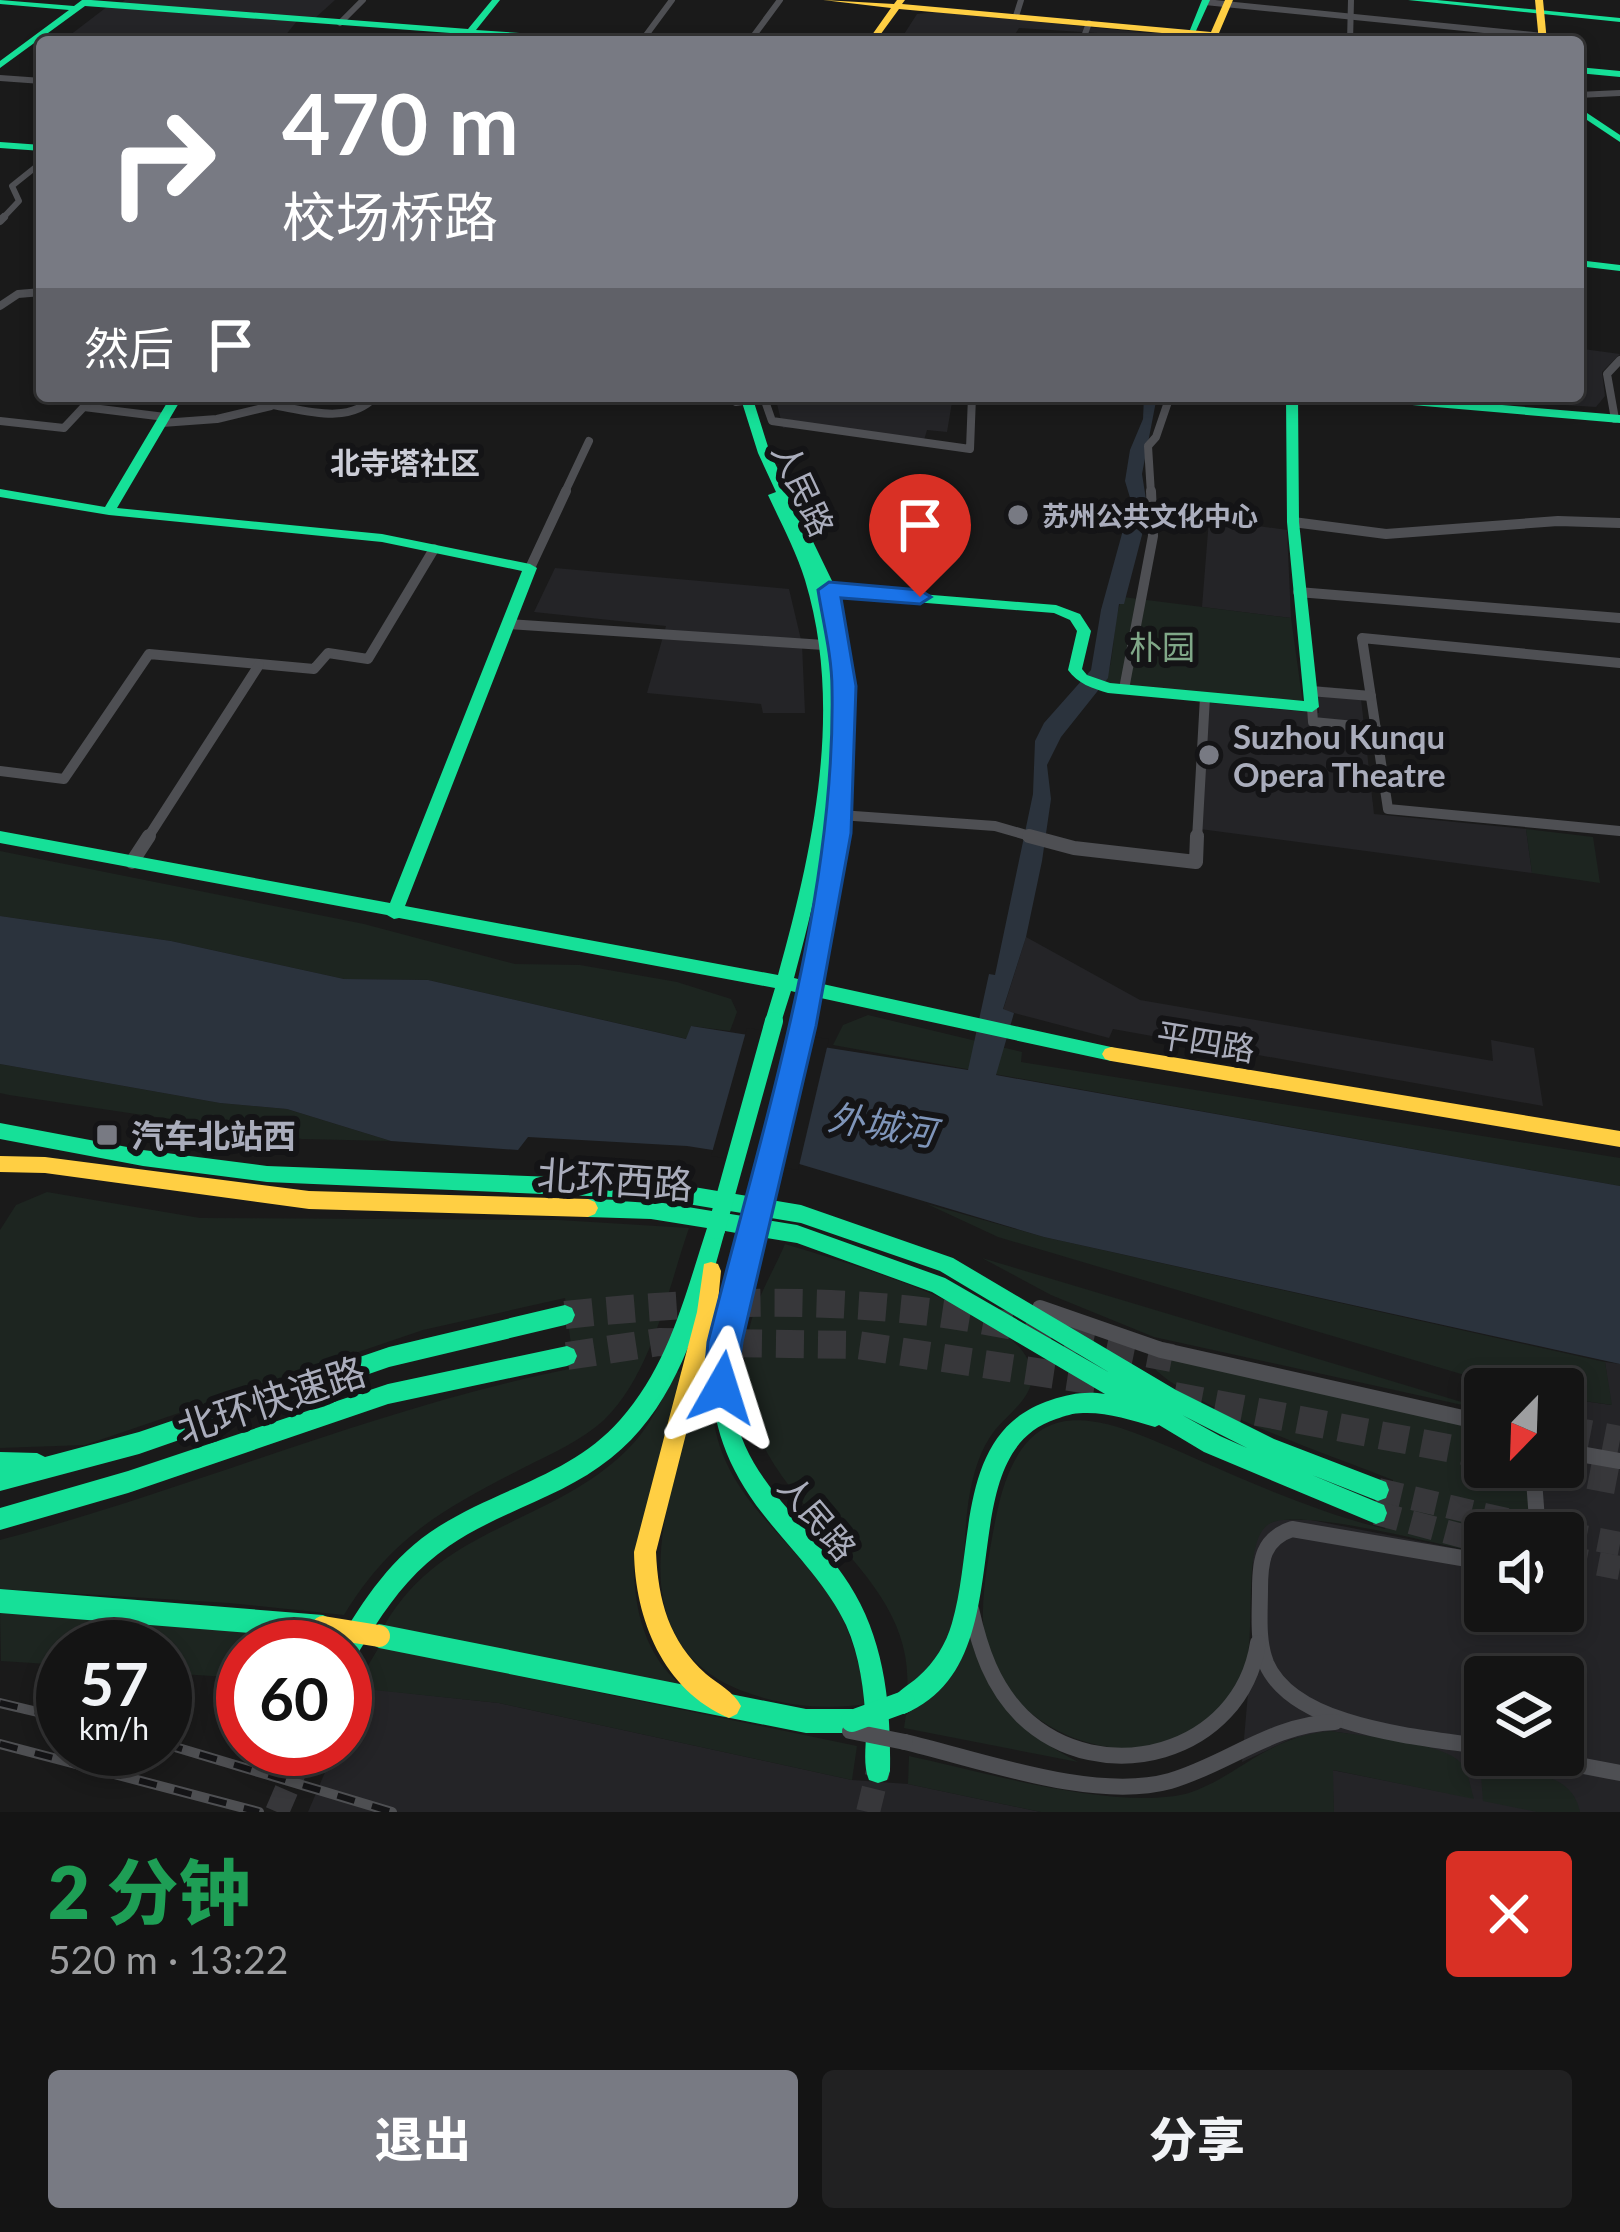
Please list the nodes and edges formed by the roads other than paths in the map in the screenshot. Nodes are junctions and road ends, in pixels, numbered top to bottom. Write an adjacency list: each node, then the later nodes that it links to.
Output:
1 (363, 0): 17 (street)
2 (496, 0): 23 (main road)
3 (672, 0): 24 (street)
4 (780, 0): 25 (street)
5 (827, 0): 11 (main road)
6 (1351, 0): 15 (street)
7 (1412, 0): 13 (main road)
8 (1206, 1): 10 (street); 19 (main road)
9 (0, 2): 12 (main road)
10 (1228, 2): 15 (street); 20 (main road)
11 (904, 3): 14 (main road); 26 (main road); 27 (main road)
12 (92, 4): 17 (main road); 21 (main road)
13 (1540, 6): 16 (main road); 32 (main road)
14 (1018, 8): 18 (main road)
15 (1351, 17): 30 (street); 31 (street)
16 (1620, 20)
17 (340, 23): 22 (main road)
18 (1089, 23): 19 (main road); 28 (street)
19 (1191, 33): 20 (main road)
20 (1214, 35): 29 (main road)
21 (51, 36)
22 (448, 36)
23 (467, 36)
24 (645, 36)
25 (753, 36)
26 (877, 36)
27 (885, 36)
28 (1084, 36)
29 (1225, 36)
30 (1350, 36)
31 (1517, 36)
32 (1543, 36)
33 (36, 48): 35 (main road)
34 (1584, 71): 36 (main road)
35 (3, 74): 37 (street)
36 (1620, 74)
37 (36, 80)
38 (1620, 93): 39 (street)
39 (1584, 95)
40 (1584, 114): 41 (main road)
41 (1620, 139)
42 (0, 145): 43 (main road)
43 (36, 148)
44 (36, 167): 45 (street)
45 (0, 221)
46 (1584, 264): 47 (main road)
47 (1620, 268)
48 (36, 292): 49 (street)
49 (0, 306)
50 (1620, 360): 63 (street)
51 (89, 402): 62 (street)
52 (174, 402): 64 (main road)
53 (266, 402): 64 (street)
54 (284, 402): 55 (street)
55 (372, 402)
56 (743, 402): 73 (main road, 人民路)
57 (765, 402): 58 (street)
58 (972, 402)
59 (1167, 402): 80 (street)
60 (1292, 402): 69 (main road)
61 (1423, 402): 63 (main road)
62 (84, 407): 64 (street); 65 (street)
63 (1618, 419)
64 (164, 420): 68 (main road)
65 (0, 421)
66 (590, 441): 72 (street)
67 (0, 493): 68 (main road)
68 (109, 511): 71 (main road)
69 (1293, 522): 70 (street); 74 (main road)
70 (1620, 523)
71 (434, 549): 72 (main road); 79 (street)
72 (530, 568): 76 (main road)
73 (822, 590): 77 (main road, 人民路); 80 (main road); 86 (main road, 人民路)
74 (1298, 592): 75 (street); 83 (main road)
75 (1620, 618)
76 (508, 624): 77 (street); 90 (main road)
77 (824, 645): 91 (main road, 人民路)
78 (1620, 663): 81 (street)
79 (259, 664): 85 (street); 89 (street)
80 (1116, 689): 82 (main road)
81 (1371, 696): 83 (street); 84 (street)
82 (1205, 697): 83 (main road); 86 (street)
83 (1311, 699): 84 (street)
84 (1376, 728): 87 (street)
85 (0, 771)
86 (840, 815): 92 (main road, 人民路)
87 (1620, 830)
88 (0, 837): 89 (main road, 平四路)
89 (133, 862): 90 (main road, 平四路)
90 (394, 913): 91 (main road, 平四路)
91 (785, 983): 92 (main road, 平四路); 96 (main road, 人民路, bridge)
92 (807, 988): 94 (main road, 平四路); 121 (main road, 人民路, bridge)
93 (2, 1134): 97 (main road, 北环西路)
94 (1620, 1139)
95 (0, 1165): 100 (main road, 北环西路)
96 (715, 1235): 113 (main road, 人民路); 115 (main road)
97 (1003, 1294): 101 (street); 107 (main road, 北环西路)
98 (566, 1315): 105 (main road, 北环快速路)
99 (567, 1356): 109 (main road, 北环快速路)
100 (1162, 1417): 108 (main road, 北环西路); 111 (main road)
101 (1464, 1418)
102 (1584, 1455): 103 (street)
103 (1620, 1462)
104 (0, 1463): 105 (main road)
105 (68, 1464): 106 (main road, 北环快速路)
106 (0, 1480)
107 (1378, 1490)
108 (1376, 1513)
109 (5, 1518)
110 (1464, 1558): 114 (street)
111 (969, 1588): 114 (street); 118 (main road, bridge)
112 (0, 1601): 115 (main road, bridge)
113 (367, 1620)
114 (1260, 1624): 117 (street)
115 (729, 1706): 116 (main road)
116 (806, 1721): 118 (street)
117 (1367, 1724): 118 (street, bridge); 119 (street)
118 (851, 1726)
119 (1464, 1743)
120 (1584, 1766): 122 (street)
121 (878, 1771)
122 (1620, 1773)

